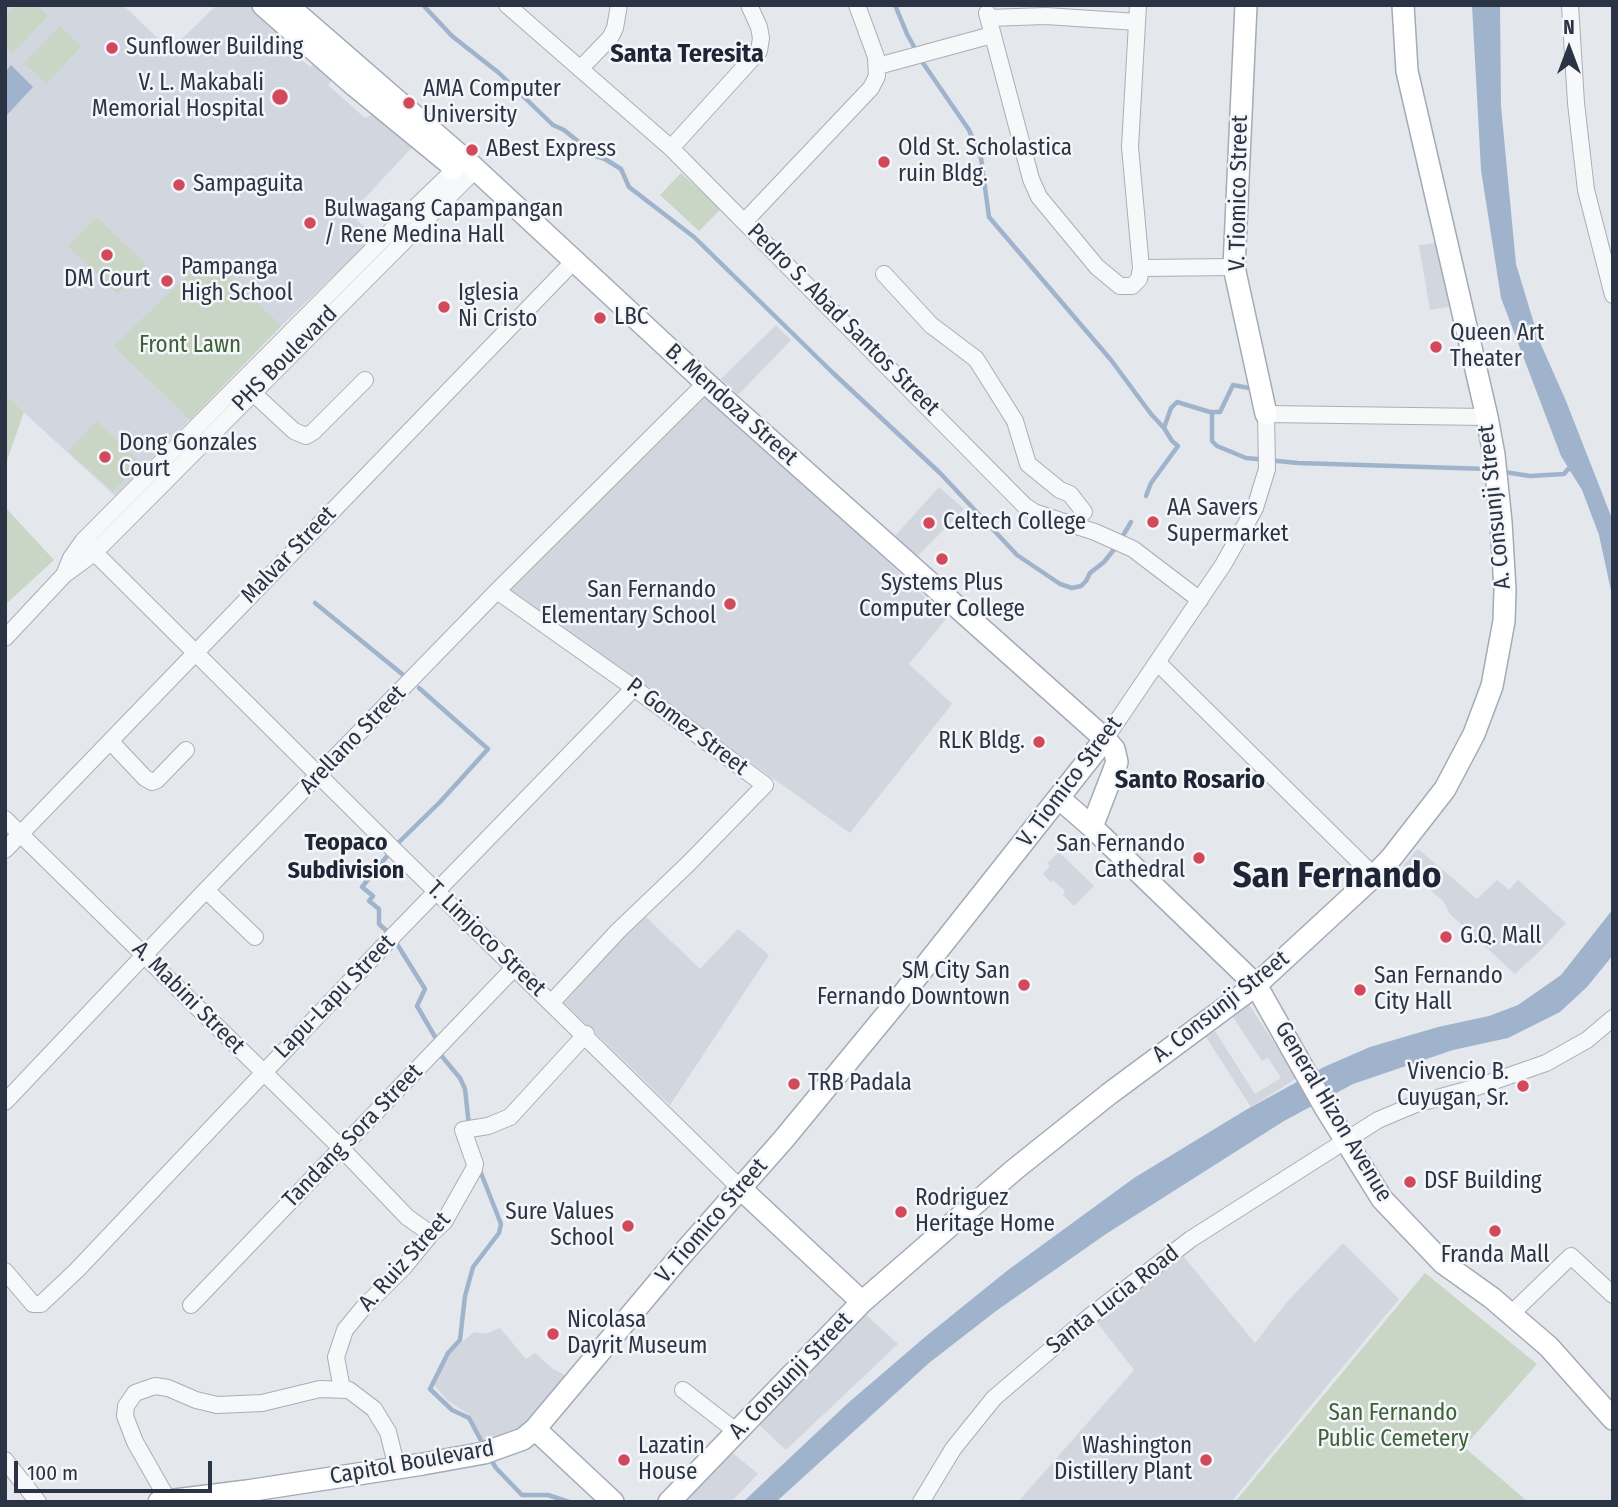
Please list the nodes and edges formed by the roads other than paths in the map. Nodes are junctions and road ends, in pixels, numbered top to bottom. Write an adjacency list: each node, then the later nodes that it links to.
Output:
1 (263, 5): 16 (main road)
2 (287, 5): 17 (main road, B. Mendoza Street)
3 (619, 5): 14 (street)
4 (748, 5): 15 (street)
5 (857, 5): 13 (street)
6 (1138, 5): 12 (street)
7 (1246, 5): 22 (main road, V. Tiomico Street)
8 (1403, 5): 30 (main road, A. Consunji Street)
9 (1570, 5): 25 (street)
10 (510, 6): 14 (street, Pedro S. Abad Santos Street)
11 (989, 22): 12 (street); 13 (street); 23 (street)
12 (1137, 22): 23 (street)
13 (878, 66): 18 (street)
14 (580, 69): 15 (street, Pedro S. Abad Santos Street)
15 (671, 148): 18 (street, Pedro S. Abad Santos Street)
16 (452, 169): 19 (street, PHS Boulevard)
17 (475, 170): 20 (main road, B. Mendoza Street); 21 (street, PHS Boulevard)
18 (745, 221): 32 (street, Pedro S. Abad Santos Street)
19 (371, 250): 21 (street); 34 (street, PHS Boulevard)
20 (574, 261): 27 (main road, B. Mendoza Street); 38 (street, Malvar Street)
21 (384, 262): 28 (street, PHS Boulevard)
22 (1234, 267): 23 (street); 29 (main road, V. Tiomico Street)
23 (1141, 268)
24 (884, 274): 31 (street)
25 (1613, 295)
26 (365, 380): 28 (street)
27 (706, 383): 35 (street, Arellano Street); 41 (main road, B. Mendoza Street)
28 (253, 393): 34 (street, PHS Boulevard)
29 (1266, 414): 30 (street); 36 (street, V. Tiomico Street)
30 (1487, 417): 50 (main road, A. Consunji Street)
31 (1028, 464): 32 (street); 33 (street)
32 (1004, 485): 36 (street, Pedro S. Abad Santos Street)
33 (1084, 512)
34 (89, 547): 37 (street, PHS Boulevard); 38 (street, T. Limjoco Street)
35 (497, 591): 40 (street, P. Gomez Street); 44 (street, Arellano Street)
36 (1200, 600): 39 (street, V. Tiomico Street)
37 (5, 638)
38 (195, 652): 42 (street, Malvar Street); 44 (street, T. Limjoco Street)
39 (1158, 663): 41 (street, V. Tiomico Street); 50 (street)
40 (634, 688): 52 (street, Lapu-Lapu Street); 57 (street, P. Gomez Street)
41 (1105, 739): 45 (main road, V. Tiomico Street); 47 (main road)
42 (111, 742): 43 (street); 48 (street, Malvar Street)
43 (186, 750)
44 (319, 776): 51 (street, Arellano Street); 52 (street, T. Limjoco Street)
45 (1060, 799): 47 (main road, General Hizon Avenue); 64 (main road, V. Tiomico Street)
46 (5, 819): 48 (street, A. Mabini Street)
47 (1092, 827): 56 (main road, General Hizon Avenue)
48 (21, 834): 49 (street, Malvar Street); 54 (street, A. Mabini Street)
49 (5, 850)
50 (1374, 876): 56 (main road, A. Consunji Street)
51 (206, 890): 53 (street); 54 (street, Arellano Street)
52 (436, 891): 55 (street, T. Limjoco Street); 60 (street, Lapu-Lapu Street)
53 (255, 937)
54 (146, 956): 60 (street, A. Mabini Street); 61 (street, Arellano Street)
55 (514, 967): 57 (street, T. Limjoco Street); 63 (street, Tandang Sora Street)
56 (1256, 985): 62 (main road, General Hizon Avenue); 68 (main road, A. Consunji Street)
57 (552, 1002): 59 (street, T. Limjoco Street)
58 (1613, 1018): 62 (street, Santa Lucia Road)
59 (586, 1034): 64 (street, T. Limjoco Street); 65 (street, A. Ruiz Street)
60 (263, 1072): 63 (street, A. Mabini Street); 66 (street, Lapu-Lapu Street)
61 (5, 1101)
62 (1345, 1140): 70 (main road, General Hizon Avenue); 82 (street, Santa Lucia Road)
63 (341, 1148): 65 (street, A. Mabini Street); 69 (street, Tandang Sora Street)
64 (740, 1188): 68 (main road, T. Limjoco Street); 74 (main road, V. Tiomico Street)
65 (431, 1234): 71 (street, A. Ruiz Street)
66 (5, 1271)
67 (1613, 1295): 70 (street)
68 (863, 1302): 75 (main road, A. Consunji Street)
69 (191, 1305)
70 (1511, 1314): 73 (main road, General Hizon Avenue)
71 (342, 1390): 77 (street); 78 (street)
72 (683, 1390): 75 (street)
73 (1613, 1419)
74 (535, 1429): 77 (main road, Capitol Boulevard); 80 (main road)
75 (737, 1432): 81 (main road, A. Consunji Street)
76 (5, 1460): 79 (street)
77 (397, 1468): 78 (main road, Capitol Boulevard)
78 (164, 1501)
79 (38, 1502)
80 (613, 1502)
81 (669, 1502)
82 (921, 1502)

